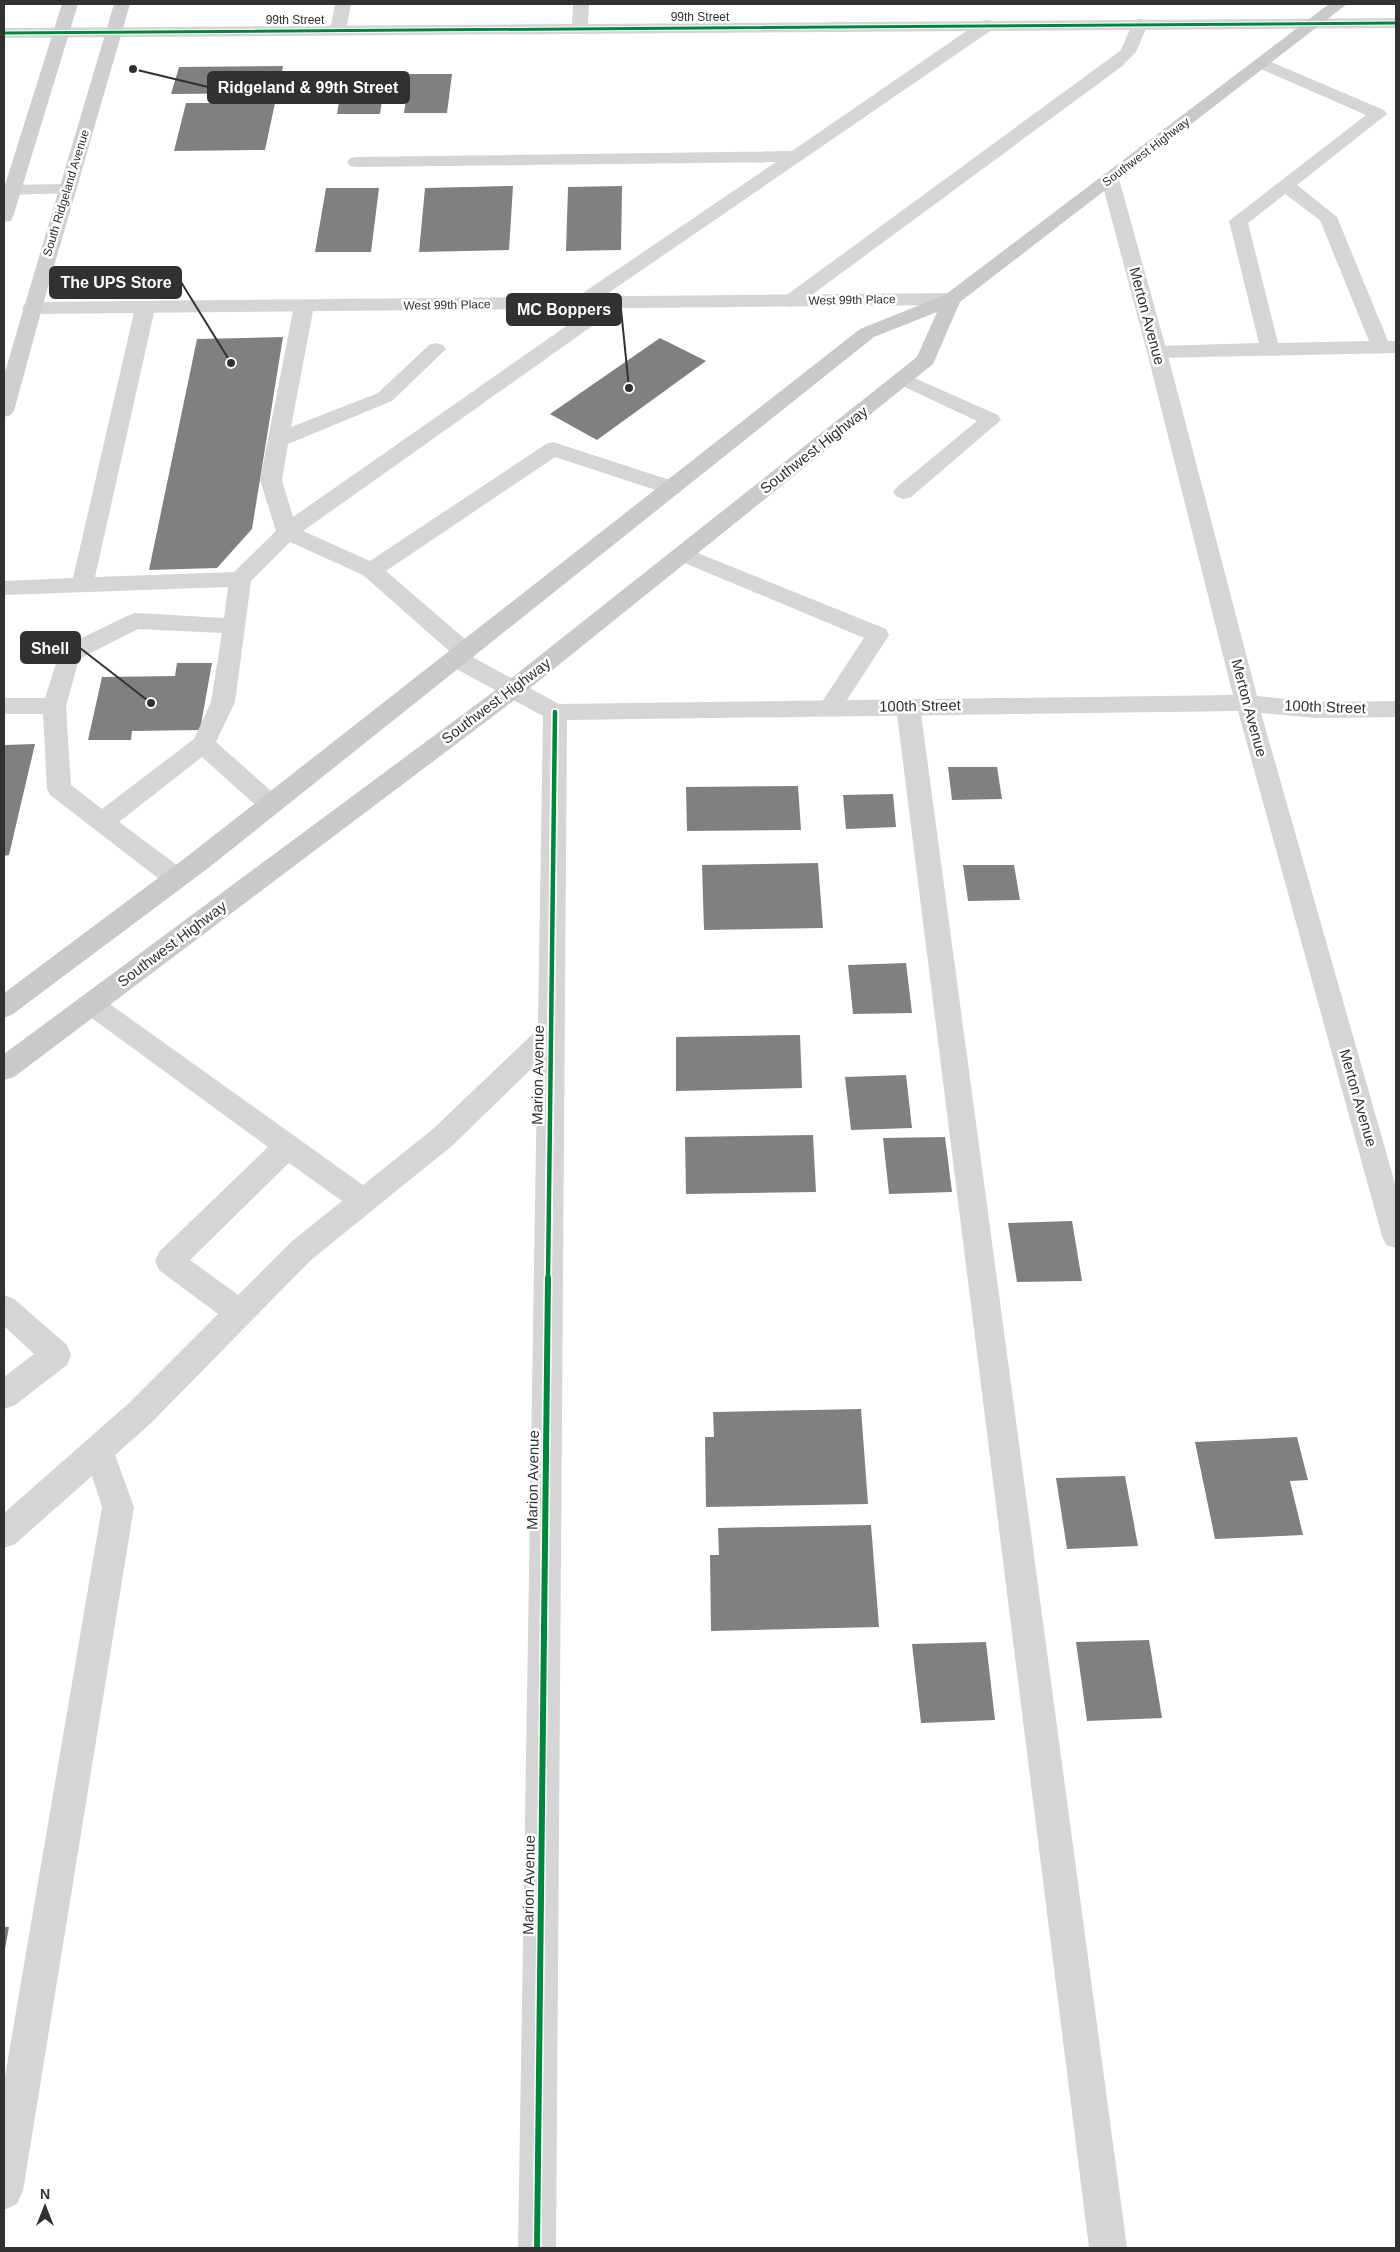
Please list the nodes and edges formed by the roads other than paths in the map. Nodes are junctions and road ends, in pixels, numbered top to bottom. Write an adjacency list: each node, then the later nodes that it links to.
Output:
1 (70, 4): 13 (main road)
2 (122, 4): 12 (main road, South Ridgeland Avenue)
3 (342, 4): 11 (street)
4 (581, 4): 10 (street)
5 (1339, 4): 6 (main road, Southwest Highway)
6 (1314, 23): 7 (street, 99th Street); 8 (street, 99th Street); 15 (main road, Southwest Highway)
7 (1396, 23)
8 (1140, 24): 9 (street, 99th Street); 24 (street)
9 (986, 25): 10 (street, 99th Street); 16 (street)
10 (580, 28): 11 (street, 99th Street)
11 (338, 30): 12 (street, 99th Street)
12 (114, 31): 13 (street, 99th Street); 20 (main road, South Ridgeland Avenue)
13 (62, 32): 14 (street, 99th Street); 21 (main road)
14 (4, 33)
15 (1262, 63): 18 (main road, Southwest Highway); 19 (street)
16 (797, 156): 17 (street); 25 (street)
17 (356, 162)
18 (1110, 179): 23 (main road, Southwest Highway); 33 (street, Merton Avenue)
19 (1285, 185): 30 (street); 31 (street)
20 (68, 189): 21 (street); 28 (main road, South Ridgeland Avenue)
21 (8, 190): 22 (main road)
22 (4, 217)
23 (952, 300): 24 (street, West 99th Place); 34 (main road, Southwest Highway); 37 (main road, Southwest Highway)
24 (791, 301): 26 (street, West 99th Place)
25 (581, 303): 26 (street, West 99th Place); 27 (street, West 99th Place)
26 (612, 303): 39 (street)
27 (304, 306): 29 (street, West 99th Place); 36 (street)
28 (32, 308): 29 (street, West 99th Place); 35 (main road, South Ridgeland Avenue)
29 (145, 308): 43 (street)
30 (1389, 348): 31 (street)
31 (1270, 349): 33 (street)
32 (436, 350): 36 (street)
33 (1157, 352): 48 (street, Merton Avenue)
34 (904, 379): 38 (street); 40 (main road, Southwest Highway)
35 (4, 411)
36 (279, 440): 39 (street)
37 (672, 488): 41 (street); 46 (main road, Southwest Highway)
38 (904, 492)
39 (287, 532): 41 (street, 100th Street); 42 (street)
40 (683, 554): 47 (main road, Southwest Highway); 52 (street)
41 (371, 570): 46 (street, 100th Street)
42 (240, 579): 43 (street); 45 (street)
43 (82, 586): 44 (street)
44 (4, 588)
45 (234, 626): 50 (street); 55 (street)
46 (461, 656): 47 (street, 100th Street); 56 (main road, Southwest Highway)
47 (512, 690): 54 (street, 100th Street); 60 (main road, Southwest Highway)
48 (1247, 703): 51 (street, 100th Street); 53 (street, 100th Street); 66 (street, Merton Avenue)
49 (4, 706): 50 (street)
50 (54, 706): 57 (street)
51 (908, 706): 52 (street, 100th Street); 74 (street)
52 (830, 708): 54 (street, 100th Street)
53 (1396, 709)
54 (555, 712): 62 (street, Marion Avenue)
55 (203, 744): 56 (street); 57 (street)
56 (271, 805): 58 (main road, Southwest Highway)
57 (102, 822): 58 (street)
58 (176, 878): 59 (main road, Southwest Highway)
59 (15, 987): 61 (main road, Southwest Highway)
60 (91, 1004): 63 (main road, Southwest Highway); 64 (street)
61 (4, 1007)
62 (551, 1033): 65 (street); 73 (street, Marion Avenue)
63 (4, 1069)
64 (288, 1146): 65 (street); 68 (street)
65 (364, 1201): 68 (street)
66 (1396, 1236)
67 (4, 1308): 69 (street)
68 (239, 1313): 70 (street)
69 (4, 1395)
70 (98, 1450): 71 (street); 72 (street)
71 (4, 1533)
72 (4, 2191)
73 (537, 2248)
74 (1108, 2248)

